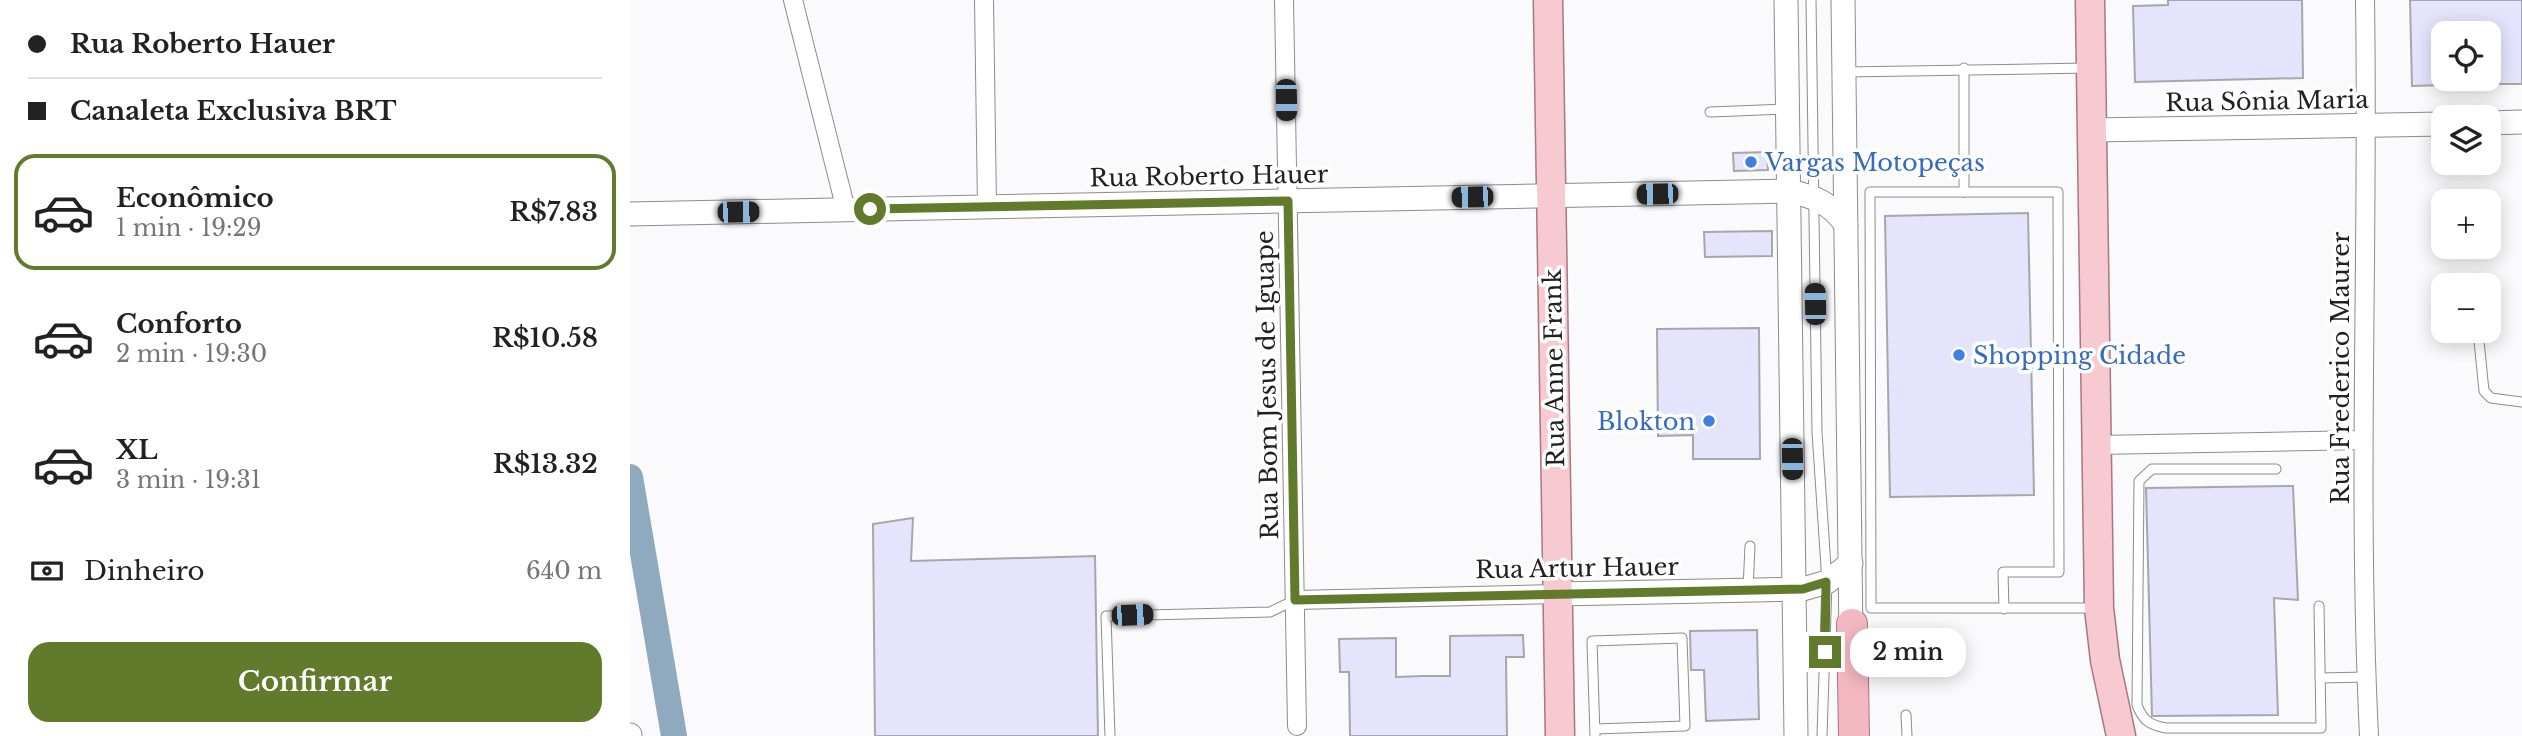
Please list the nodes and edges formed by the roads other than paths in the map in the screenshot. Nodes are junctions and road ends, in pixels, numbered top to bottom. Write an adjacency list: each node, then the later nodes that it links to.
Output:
1 (793, 0): 26 (street)
2 (984, 0): 25 (street)
3 (1284, 0): 24 (street, Rua Bom Jesus de Iguape)
4 (1548, 0): 22 (main road, Rua Anne Frank)
5 (1786, 0): 13 (street)
6 (1811, 0): 23 (lane)
7 (1843, 0): 12 (street)
8 (2090, 0): 11 (main road)
9 (2365, 0): 18 (street, Rua Frederico Maurer)
10 (1964, 68): 11 (lane); 12 (lane); 21 (lane)
11 (2091, 68): 19 (main road)
12 (1844, 72): 28 (street)
13 (1787, 109): 14 (lane); 20 (street)
14 (1710, 112)
15 (2522, 122): 16 (street)
16 (2501, 123)
17 (2431, 124): 18 (street, Rua Sônia Maria)
18 (2367, 125): 19 (street, Rua Sônia Maria); 31 (street, Rua Frederico Maurer)
19 (2092, 130): 32 (main road)
20 (1788, 191): 22 (street, Rua Roberto Hauer); 23 (street, Rua Roberto Hauer); 37 (street)
21 (1964, 192): 35 (lane); 43 (lane)
22 (1551, 196): 24 (street, Rua Roberto Hauer); 39 (main road, Rua Anne Frank)
23 (1814, 196): 28 (street); 36 (lane)
24 (1288, 201): 25 (street, Rua Roberto Hauer); 40 (street, Rua Bom Jesus de Iguape)
25 (988, 207): 26 (street, Rua Roberto Hauer)
26 (846, 210): 27 (street, Rua Roberto Hauer)
27 (630, 213)
28 (1846, 225): 35 (street)
29 (2478, 343): 30 (lane)
30 (2522, 402)
31 (2363, 440): 32 (street); 45 (street, Rua Frederico Maurer)
32 (2097, 445): 42 (main road)
33 (2276, 469): 46 (lane)
34 (1750, 546): 38 (lane)
35 (1861, 567): 36 (street, Rua Artur Hauer); 43 (lane); 44 (street)
36 (1826, 582): 37 (street, Rua Artur Hauer); 54 (lane)
37 (1794, 589): 38 (street, Rua Artur Hauer); 53 (street)
38 (1748, 590): 39 (street, Rua Artur Hauer)
39 (1558, 594): 40 (street, Rua Artur Hauer); 51 (main road, Rua Anne Frank)
40 (1295, 600): 48 (street, Rua Bom Jesus de Iguape); 50 (lane)
41 (2319, 606): 46 (lane)
42 (2099, 608): 43 (lane); 58 (main road)
43 (2004, 609)
44 (1852, 624): 55 (street); 56 (highway)
45 (2366, 677): 46 (lane); 59 (street, Rua Frederico Maurer)
46 (2320, 678)
47 (1906, 715): 57 (lane)
48 (1297, 726)
49 (1595, 733): 49 (lane)
50 (1110, 736)
51 (1560, 736)
52 (1788, 736): 53 (lane)
53 (1796, 736)
54 (1822, 736)
55 (1846, 736)
56 (1854, 736)
57 (1907, 736)
58 (2121, 736)
59 (2369, 736)

